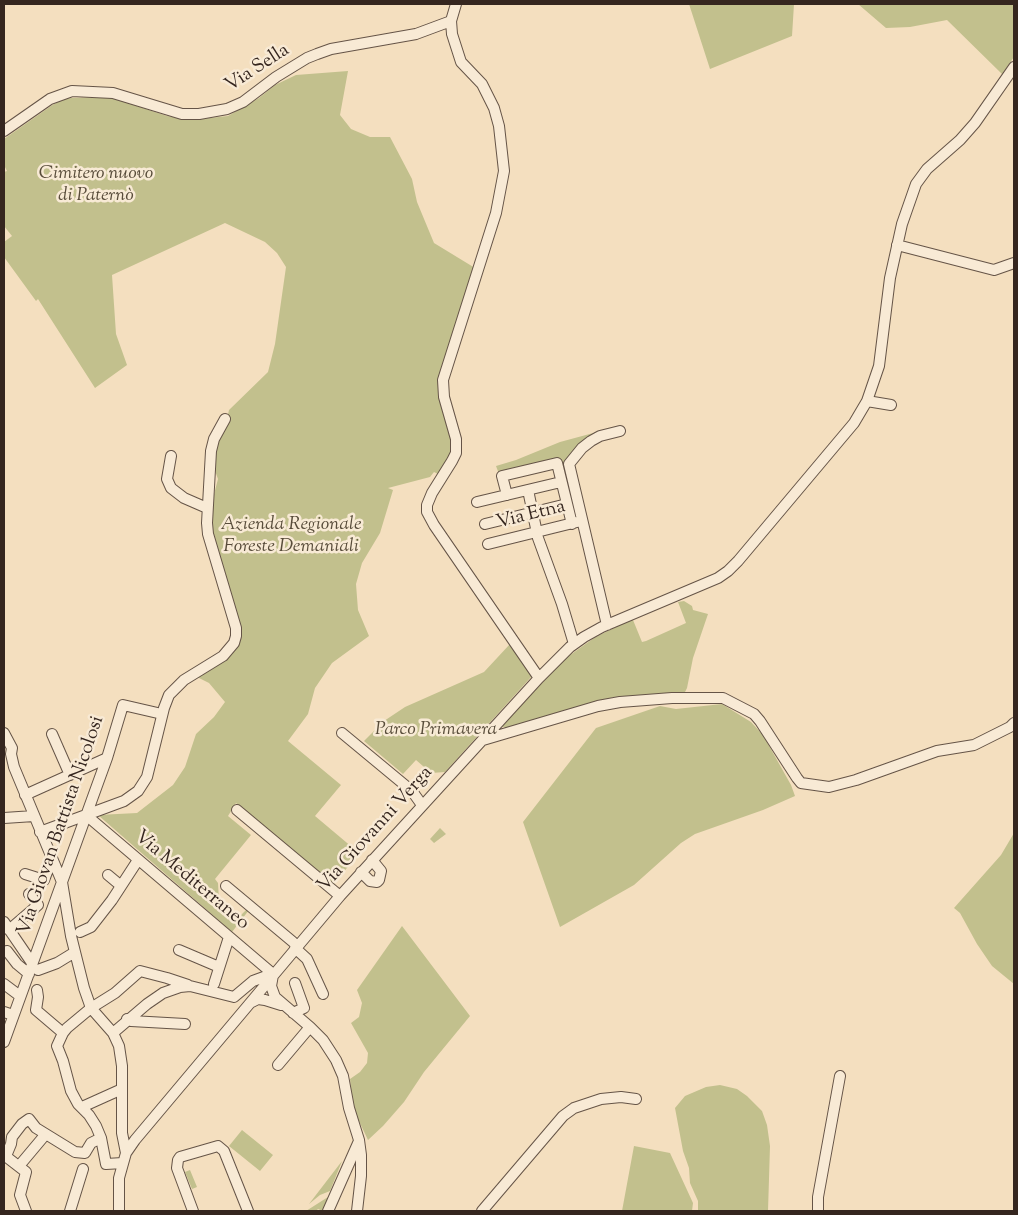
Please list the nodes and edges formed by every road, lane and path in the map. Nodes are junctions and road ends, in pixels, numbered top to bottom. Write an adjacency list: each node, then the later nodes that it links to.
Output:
1 (456, 4): 2 (street)
2 (451, 22): 4 (street, Via Sella); 25 (street)
3 (1014, 67): 5 (street, Via Giovanni Verga)
4 (4, 131)
5 (897, 245): 6 (street); 7 (street, Via Giovanni Verga)
6 (1014, 263)
7 (867, 401): 8 (street); 23 (street, Via Giovanni Verga)
8 (891, 404)
9 (225, 419): 17 (street)
10 (620, 431): 19 (street)
11 (171, 456): 17 (street)
12 (561, 482): 13 (street); 14 (street); 16 (street)
13 (528, 490): 14 (street); 18 (street)
14 (507, 495): 15 (street)
15 (478, 502)
16 (567, 504): 18 (street); 19 (street)
17 (207, 508): 26 (street)
18 (533, 512): 20 (street); 21 (street)
19 (577, 522): 21 (street, Via Etna); 23 (street)
20 (485, 524)
21 (537, 532): 22 (street, Via Etna); 24 (street)
22 (488, 544)
23 (607, 625): 24 (street, Via Giovanni Verga)
24 (574, 644): 25 (street, Via Giovanni Verga)
25 (539, 678): 31 (street, Via Giovanni Verga)
26 (162, 714): 32 (street, Via Giovan Battista Nicolosi); 40 (street)
27 (1014, 723): 31 (street)
28 (4, 733): 33 (street)
29 (342, 733): 35 (street)
30 (52, 734): 34 (street)
31 (482, 740): 37 (street, Via Giovanni Verga)
32 (107, 758): 34 (street); 40 (street, Via Giovan Battista Nicolosi)
33 (8, 762): 36 (street)
34 (70, 775): 36 (street)
35 (412, 791): 37 (street); 38 (street)
36 (27, 794): 42 (street)
37 (430, 797): 38 (street, Via Giovanni Verga)
38 (422, 805): 45 (street, Via Giovanni Verga)
39 (237, 810): 53 (street)
40 (86, 816): 42 (street); 44 (street, Via Mediterraneo); 49 (street, Via Giovan Battista Nicolosi)
41 (4, 818): 42 (street)
42 (37, 824): 43 (street)
43 (52, 859): 47 (street); 49 (street)
44 (138, 860): 50 (street); 56 (street, Via Mediterraneo)
45 (372, 860): 46 (street, Via Giovanni Verga); 46 (street)
46 (361, 872): 53 (street, Via Giovanni Verga)
47 (25, 874)
48 (108, 875): 50 (street)
49 (62, 882): 60 (street); 62 (street, Via Giovan Battista Nicolosi)
50 (120, 885): 55 (street)
51 (226, 886): 57 (street)
52 (29, 894): 54 (street)
53 (337, 894): 57 (street, Via Giovanni Verga)
54 (6, 926): 62 (street)
55 (80, 932)
56 (229, 937): 61 (street); 63 (street, Via Mediterraneo)
57 (294, 945): 63 (street, Via Giovanni Verga); 69 (street)
58 (179, 950): 61 (street)
59 (7, 951): 62 (street)
60 (75, 952): 62 (street); 72 (street)
61 (219, 967): 66 (street)
62 (33, 969): 70 (street, Via Giovan Battista Nicolosi)
63 (271, 972): 67 (street); 71 (street, Via Giovanni Verga); 73 (street)
64 (295, 983): 73 (street)
65 (4, 984): 70 (street)
66 (214, 984)
67 (190, 986): 72 (street); 75 (street)
68 (37, 990): 78 (street)
69 (322, 994)
70 (20, 996): 74 (street, Via Giovan Battista Nicolosi)
71 (249, 1003): 73 (street); 89 (street, Via Giovanni Verga)
72 (91, 1008): 78 (street); 79 (street)
73 (290, 1011): 77 (street)
74 (9, 1013): 80 (street, Via Giovan Battista Nicolosi)
75 (127, 1019): 76 (street); 79 (street)
76 (185, 1024)
77 (310, 1027): 81 (street); 90 (street)
78 (63, 1033): 85 (street)
79 (113, 1033): 83 (street)
80 (4, 1042)
81 (278, 1065)
82 (840, 1076): 105 (street)
83 (122, 1089): 85 (street); 87 (street)
84 (636, 1099): 104 (street)
85 (82, 1107): 88 (street)
86 (45, 1134): 88 (street); 91 (street); 94 (street)
87 (123, 1137): 89 (street); 92 (street)
88 (101, 1138): 92 (street)
89 (135, 1140): 92 (street, Via Giovanni Verga)
90 (359, 1140): 93 (street); 95 (street)
91 (5, 1156): 94 (street)
92 (124, 1158): 99 (street)
93 (348, 1164): 95 (street); 102 (street)
94 (19, 1166): 97 (street)
95 (361, 1168): 103 (street)
96 (82, 1169): 98 (street)
97 (26, 1211)
98 (70, 1211)
99 (119, 1211)
100 (191, 1211): 101 (street)
101 (248, 1211)
102 (328, 1211)
103 (357, 1211)
104 (482, 1211)
105 (818, 1211)

